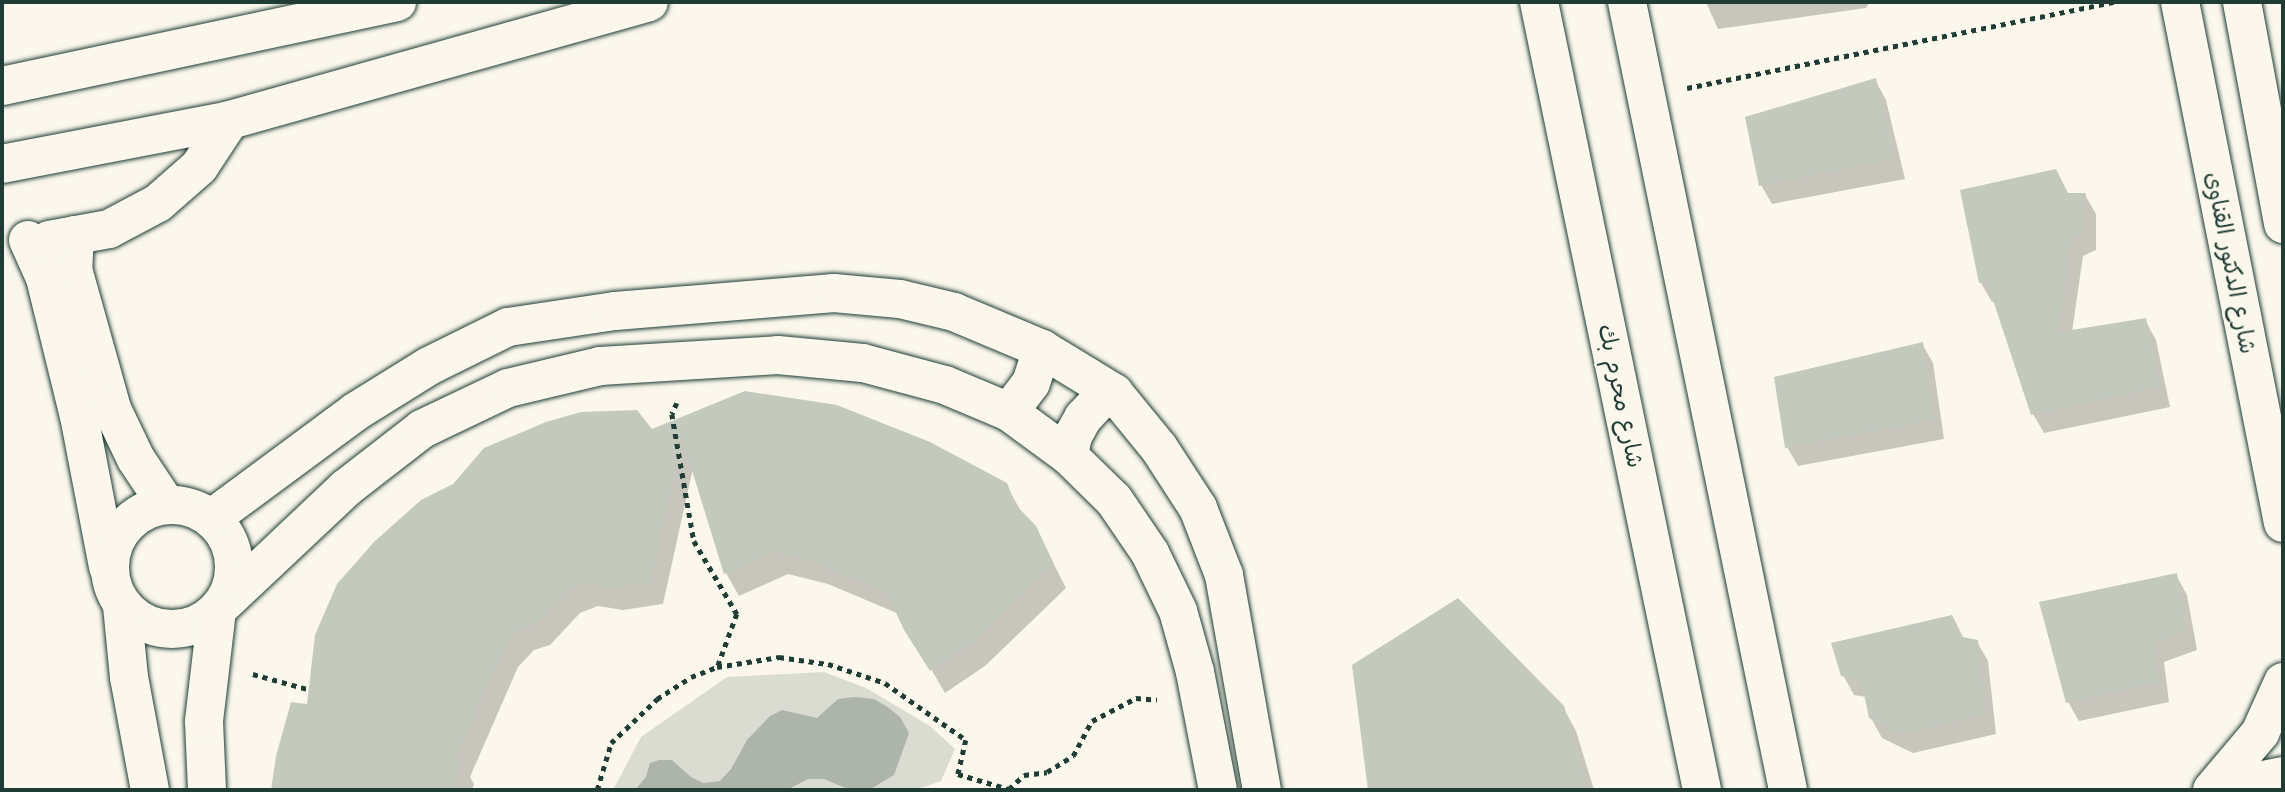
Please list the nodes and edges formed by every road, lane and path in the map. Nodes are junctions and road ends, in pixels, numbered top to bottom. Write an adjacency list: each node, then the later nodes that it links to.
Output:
1 (397, 2): 8 (street)
2 (649, 2): 11 (street)
3 (1539, 2): 40 (street, شارع محرم بك)
4 (1628, 2): 9 (street)
5 (2115, 2): 9 (path)
6 (2180, 2): 12 (street, شارع الدكتور القناوى)
7 (2242, 2): 10 (street)
8 (2, 86)
9 (1645, 97): 41 (street)
10 (2261, 116): 12 (street); 14 (street)
11 (230, 120): 13 (street); 16 (street)
12 (2203, 128): 25 (street, شارع الدكتور القناوى)
13 (2, 164)
14 (2279, 181): 15 (street)
15 (2283, 224)
16 (75, 236): 17 (street); 23 (street)
17 (15, 239): 26 (street)
18 (1042, 349): 20 (street); 21 (street); 24 (street)
19 (695, 360): 21 (street); 27 (street); 29 (path)
20 (1114, 393): 22 (street); 39 (street)
21 (1009, 412): 22 (street)
22 (1069, 456): 32 (street)
23 (166, 504): 24 (street); 26 (street)
24 (212, 518): 27 (street)
25 (2283, 523)
26 (116, 590): 27 (street); 34 (street)
27 (220, 607): 28 (street)
28 (211, 662): 31 (path); 35 (street)
29 (717, 667): 36 (path); 37 (path)
30 (2283, 682): 42 (street)
31 (307, 689)
32 (1205, 726): 37 (path); 38 (street)
33 (2283, 776): 42 (street)
34 (150, 790)
35 (207, 790)
36 (597, 790)
37 (1010, 790)
38 (1217, 790)
39 (1262, 790)
40 (1702, 790)
41 (1788, 790)
42 (2212, 790)

